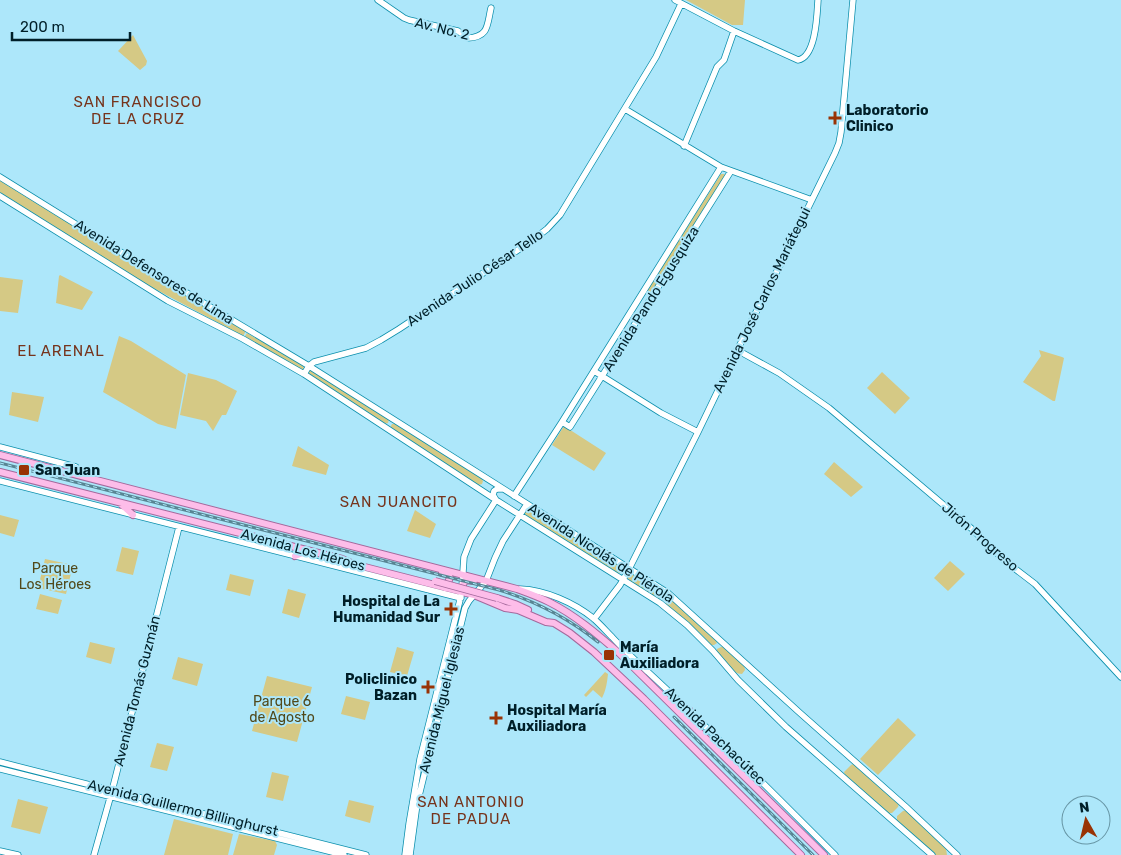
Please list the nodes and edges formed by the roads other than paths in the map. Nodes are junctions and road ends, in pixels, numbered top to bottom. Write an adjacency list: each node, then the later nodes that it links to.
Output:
1 (378, 0): 6 (main road, Av. No. 2)
2 (675, 0): 5 (main road)
3 (818, 0): 7 (main road)
4 (853, 0): 14 (main road, Avenida José Carlos Mariátegui)
5 (681, 4): 7 (main road); 8 (main road, Avenida Julio César Tello)
6 (491, 8)
7 (734, 31): 9 (main road)
8 (625, 109): 9 (main road); 16 (main road, Avenida Julio César Tello)
9 (684, 146): 10 (main road)
10 (721, 167): 11 (main road); 17 (main road, Avenida Pando Egusquiza)
11 (731, 171): 14 (main road); 19 (main road, Avenida Pando Egusquiza)
12 (0, 177): 16 (main road, Avenida Defensores de Lima)
13 (0, 196): 18 (main road, Avenida Defensores de Lima)
14 (812, 200): 15 (main road, Avenida José Carlos Mariátegui)
15 (737, 350): 21 (main road, Avenida José Carlos Mariátegui); 57 (main road, Jirón Progreso)
16 (308, 366): 18 (main road); 26 (main road, Avenida Nicolás de Piérola)
17 (594, 371): 19 (main road); 20 (main road, Avenida Pando Egusquiza)
18 (304, 374): 29 (main road, Avenida Nicolás de Piérola)
19 (602, 376): 20 (main road, Avenida Pando Egusquiza); 21 (main road)
20 (562, 422): 30 (main road, Avenida Pando Egusquiza)
21 (698, 432): 43 (main road, Avenida José Carlos Mariátegui)
22 (0, 447): 24 (main road, Avenida Los Héroes)
23 (0, 455): 24 (main road, Avenida Los Héroes)
24 (75, 471): 41 (main road, Avenida Los Héroes)
25 (0, 472): 32 (main road, Avenida Los Héroes)
26 (488, 480): 28 (main road, Avenida Nicolás de Piérola); 29 (main road)
27 (0, 481): 36 (main road, Avenida Los Héroes)
28 (502, 489): 30 (main road, Avenida Nicolás de Piérola); 31 (main road, Avenida Miguel Iglesias)
29 (481, 490): 31 (main road, Avenida Nicolás de Piérola)
30 (516, 498): 33 (main road, Avenida Nicolás de Piérola); 34 (main road, Avenida Pando Egusquiza)
31 (496, 500): 34 (main road, Avenida Nicolás de Piérola); 45 (main road, Avenida Miguel Iglesias)
32 (120, 503): 36 (main road); 38 (main road, Avenida Los Héroes)
33 (527, 504): 35 (main road, Avenida Miguel Iglesias); 43 (main road, Avenida Nicolás de Piérola)
34 (512, 510): 35 (main road, Avenida Nicolás de Piérola)
35 (520, 515): 46 (main road, Avenida Miguel Iglesias); 47 (main road, Avenida Nicolás de Piérola)
36 (133, 516): 37 (main road, Avenida Los Héroes)
37 (179, 527): 39 (main road, Avenida Los Héroes); 65 (main road, Avenida Tomás Guzmán)
38 (308, 551): 39 (main road); 40 (main road, Avenida Los Héroes)
39 (295, 556): 44 (main road, Avenida Los Héroes)
40 (342, 559): 42 (main road, Avenida Los Héroes); 52 (main road, bridge)
41 (425, 565): 45 (main road, Avenida Los Héroes); 48 (main road)
42 (364, 567): 44 (main road); 48 (main road, Avenida Los Héroes)
43 (629, 569): 47 (main road, Avenida José Carlos Mariátegui); 77 (main road, Avenida Nicolás de Piérola)
44 (369, 575): 50 (main road, Avenida Los Héroes)
45 (462, 575): 46 (main road, Avenida Los Héroes); 50 (main road, Avenida Miguel Iglesias)
46 (485, 580): 49 (main road, Avenida Los Héroes); 50 (main road); 51 (main road, Avenida Miguel Iglesias)
47 (622, 582): 53 (main road, Avenida José Carlos Mariátegui); 76 (main road, Avenida Nicolás de Piérola)
48 (445, 588): 50 (main road, Avenida Los Héroes)
49 (516, 588): 52 (main road); 53 (main road, Avenida Los Héroes); 55 (main road, Avenida Los Héroes)
50 (461, 592): 51 (main road, Avenida Los Héroes); 54 (main road, Avenida Miguel Iglesias)
51 (474, 595): 52 (main road, Avenida Los Héroes); 54 (main road, Avenida Miguel Iglesias)
52 (496, 601): 73 (main road)
53 (594, 619): 56 (main road, Avenida Pachacútec)
54 (457, 628): 58 (main road, Avenida Miguel Iglesias); 59 (main road, Avenida Miguel Iglesias)
55 (601, 637): 60 (main road, Avenida Pachacútec)
56 (649, 672): 60 (main road); 62 (main road, Avenida Pachacútec)
57 (1121, 677)
58 (440, 680): 59 (main road); 71 (main road, Avenida Miguel Iglesias)
59 (447, 682): 72 (main road, Avenida Miguel Iglesias)
60 (651, 684): 61 (main road, Avenida Pachacútec)
61 (673, 705): 62 (main road); 74 (main road, Avenida Pachacútec)
62 (689, 710): 75 (main road, Avenida Pachacútec)
63 (0, 762): 65 (main road, Avenida Guillermo Billinghurst)
64 (0, 768): 65 (main road, Avenida Guillermo Billinghurst)
65 (111, 793): 68 (main road, Avenida Tomás Guzmán); 69 (main road, Avenida Guillermo Billinghurst); 70 (main road, Avenida Guillermo Billinghurst)
66 (0, 851): 67 (main road)
67 (18, 855)
68 (94, 855)
69 (344, 855)
70 (366, 855)
71 (405, 855)
72 (410, 855)
73 (800, 855)
74 (824, 855)
75 (835, 855)
76 (932, 855)
77 (957, 855)

